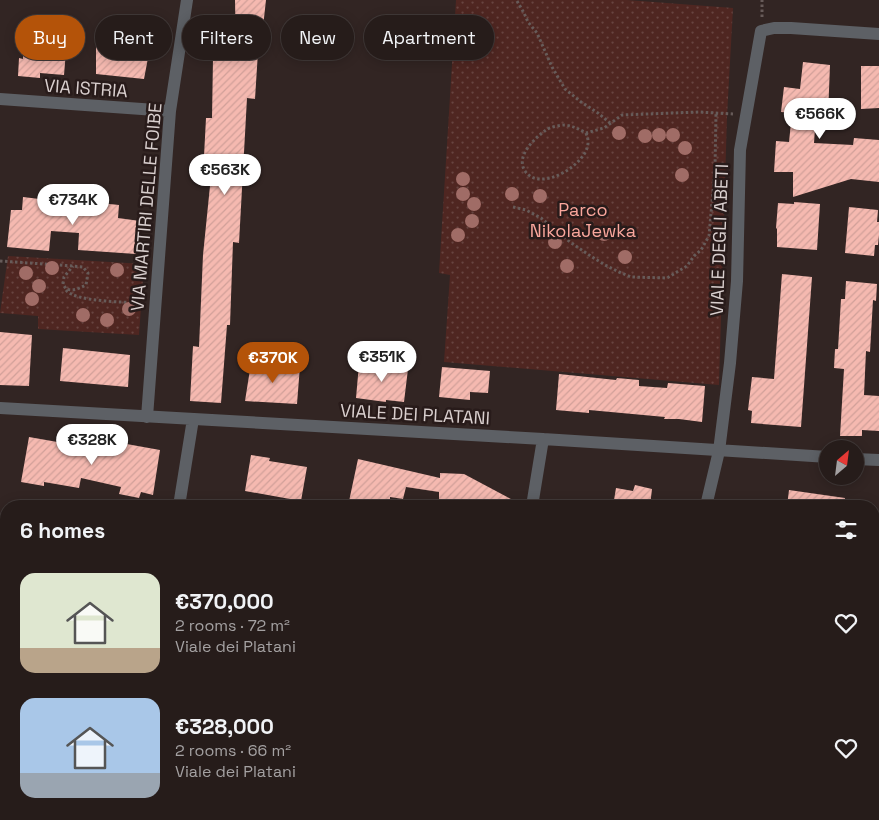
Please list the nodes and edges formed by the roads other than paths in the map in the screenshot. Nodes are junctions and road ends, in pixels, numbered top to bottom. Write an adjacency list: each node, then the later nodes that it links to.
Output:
1 (187, 0): 4 (street, VIA MARTIRI DELLE FOIBE)
2 (879, 34): 9 (street, VIALE DEGLI ABETI)
3 (0, 99): 4 (street, VIA ISTRIA)
4 (170, 111): 6 (street, VIA MARTIRI DELLE FOIBE)
5 (0, 408): 6 (street, VIALE DEI PLATANI)
6 (148, 417): 7 (street, VIALE DEI PLATANI)
7 (193, 419): 8 (street, VIALE DEI PLATANI); 13 (street)
8 (544, 439): 9 (street, VIALE DEI PLATANI); 14 (street)
9 (719, 451): 10 (street, VIALE DEI PLATANI); 15 (street, VIALE DEGLI ABETI)
10 (819, 457)
11 (864, 459): 12 (street)
12 (879, 460)
13 (180, 500)
14 (533, 500)
15 (707, 500)

